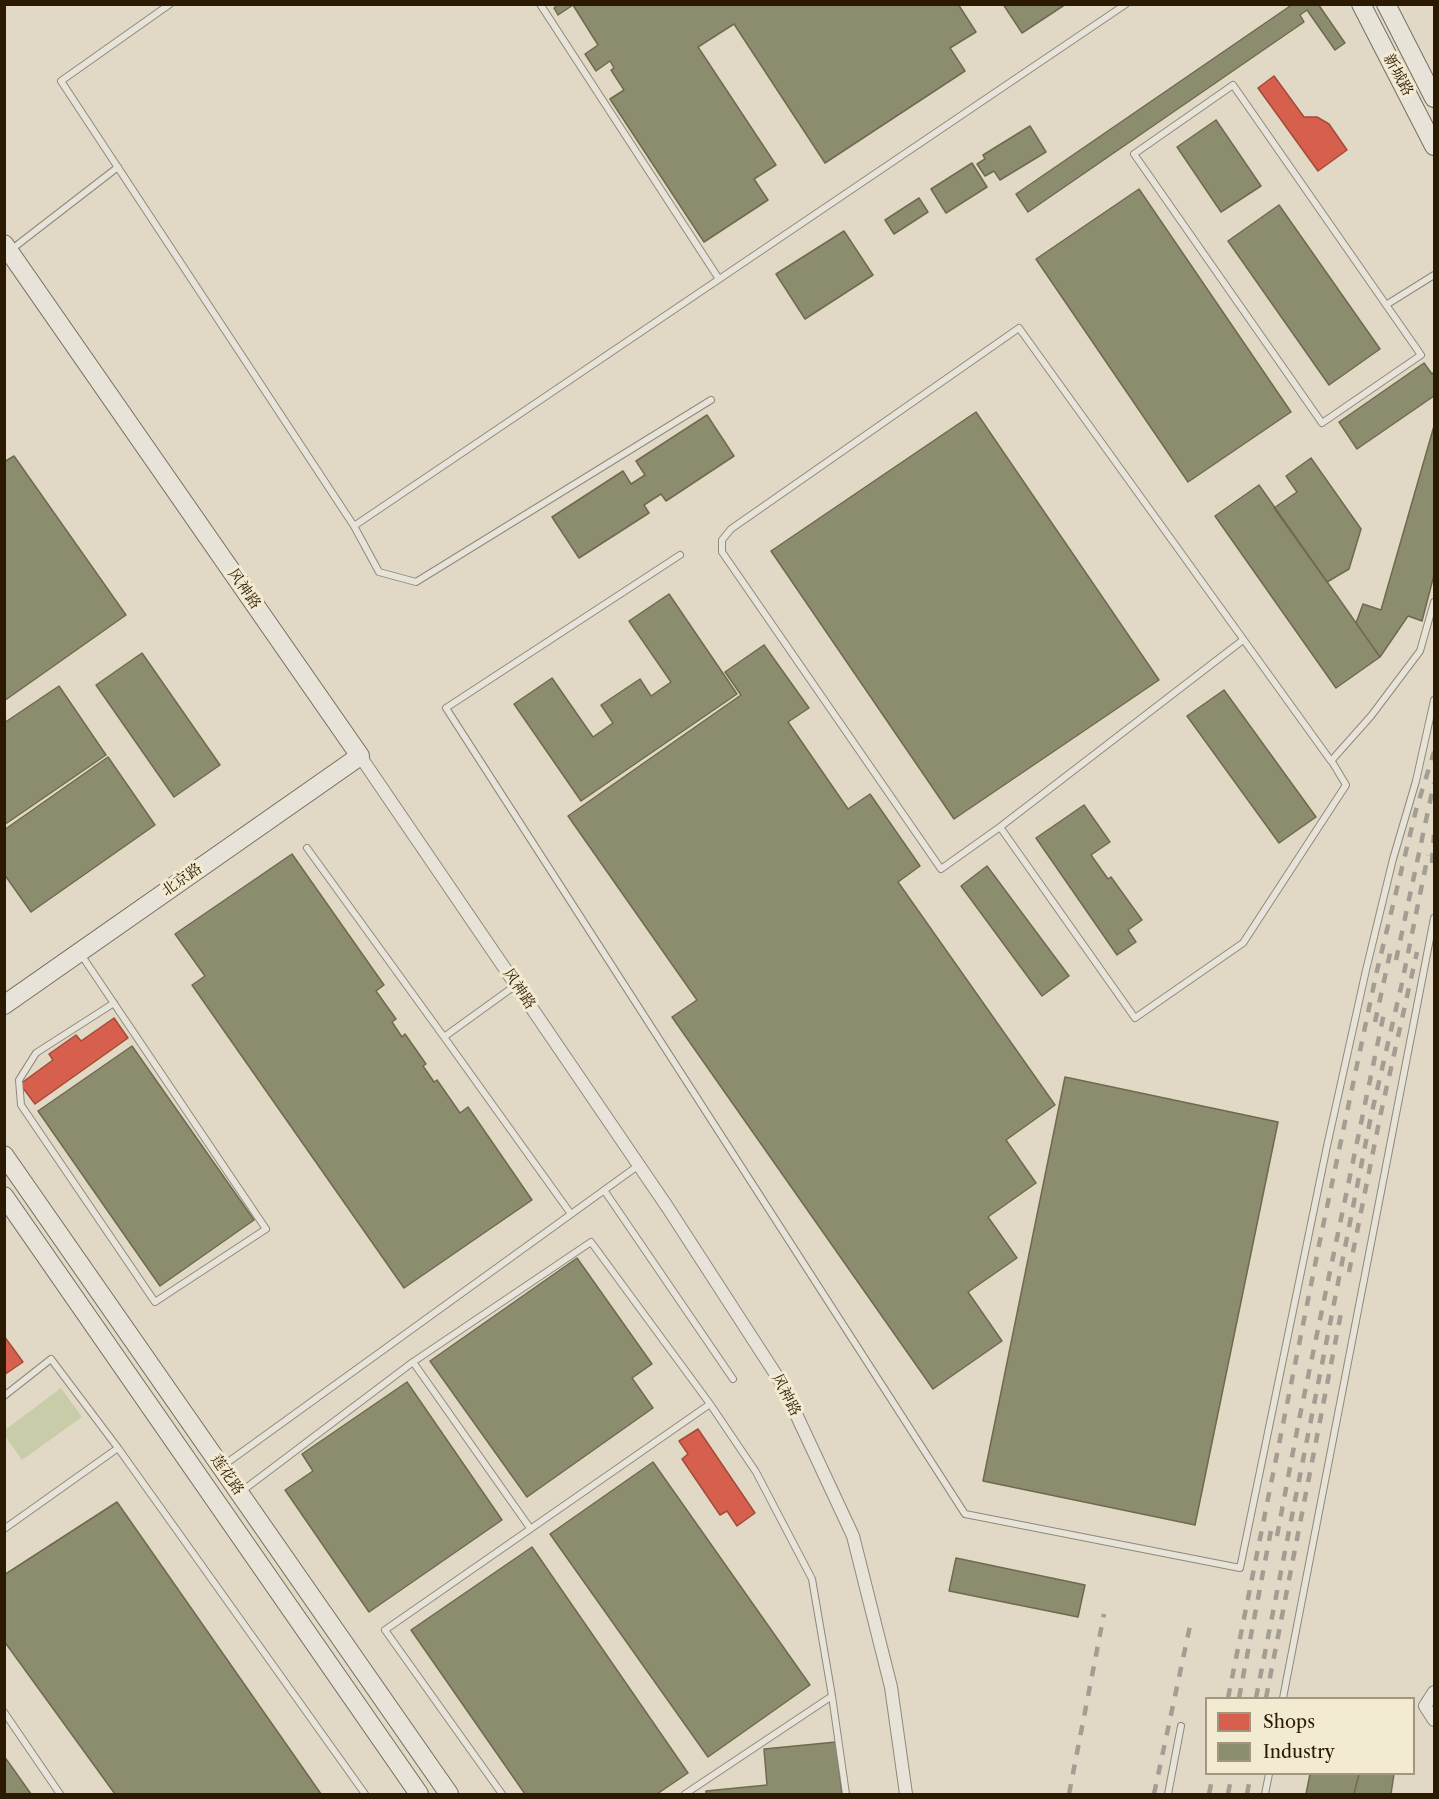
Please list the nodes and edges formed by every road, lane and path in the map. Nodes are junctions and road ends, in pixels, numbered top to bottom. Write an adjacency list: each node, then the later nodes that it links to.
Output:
1 (170, 4): 8 (lane)
2 (540, 4): 11 (lane)
3 (1126, 4): 11 (lane)
4 (1361, 4): 7 (street, 新城路)
5 (1386, 4): 6 (street, 新城路)
6 (1434, 98)
7 (1434, 146)
8 (118, 167): 9 (lane); 14 (lane)
9 (7, 247): 19 (street, 风神路)
10 (1434, 275): 12 (lane)
11 (719, 279): 14 (lane)
12 (1386, 305): 12 (lane)
13 (711, 400): 14 (lane)
14 (354, 526)
15 (680, 555): 18 (lane)
16 (1434, 602): 20 (lane)
17 (1244, 640): 20 (lane); 21 (lane); 21 (lane)
18 (1434, 700)
19 (360, 756): 24 (street, 北京路); 25 (street, 风神路)
20 (1331, 760): 21 (lane)
21 (1000, 827)
22 (307, 848): 28 (lane)
23 (1434, 918): 45 (lane)
24 (80, 952): 26 (lane); 27 (street, 北京路)
25 (516, 985): 28 (lane); 30 (street, 风神路)
26 (114, 1003): 26 (lane)
27 (4, 1005)
28 (444, 1037): 33 (lane)
29 (4, 1155): 39 (street, 莲花路)
30 (639, 1165): 31 (lane); 57 (street, 风神路)
31 (604, 1190): 33 (lane); 35 (lane)
32 (4, 1196): 52 (street, 莲花路)
33 (571, 1214): 39 (lane)
34 (413, 1362): 37 (lane); 40 (lane); 42 (lane)
35 (733, 1379)
36 (4, 1396): 38 (lane)
37 (710, 1404): 42 (lane); 44 (lane)
38 (118, 1448): 41 (lane); 51 (lane)
39 (221, 1467): 40 (street, 莲花路)
40 (239, 1493): 53 (street, 莲花路)
41 (4, 1528)
42 (530, 1528): 54 (lane)
43 (1434, 1692): 47 (street)
44 (832, 1696): 55 (lane); 56 (lane)
45 (1283, 1697)
46 (4, 1712): 50 (lane)
47 (1434, 1720)
48 (1181, 1726): 58 (lane)
49 (1269, 1775): 59 (lane)
50 (60, 1794)
51 (364, 1794)
52 (419, 1794)
53 (449, 1794)
54 (502, 1794)
55 (685, 1794)
56 (846, 1794)
57 (906, 1794)
58 (1168, 1794)
59 (1265, 1794)

